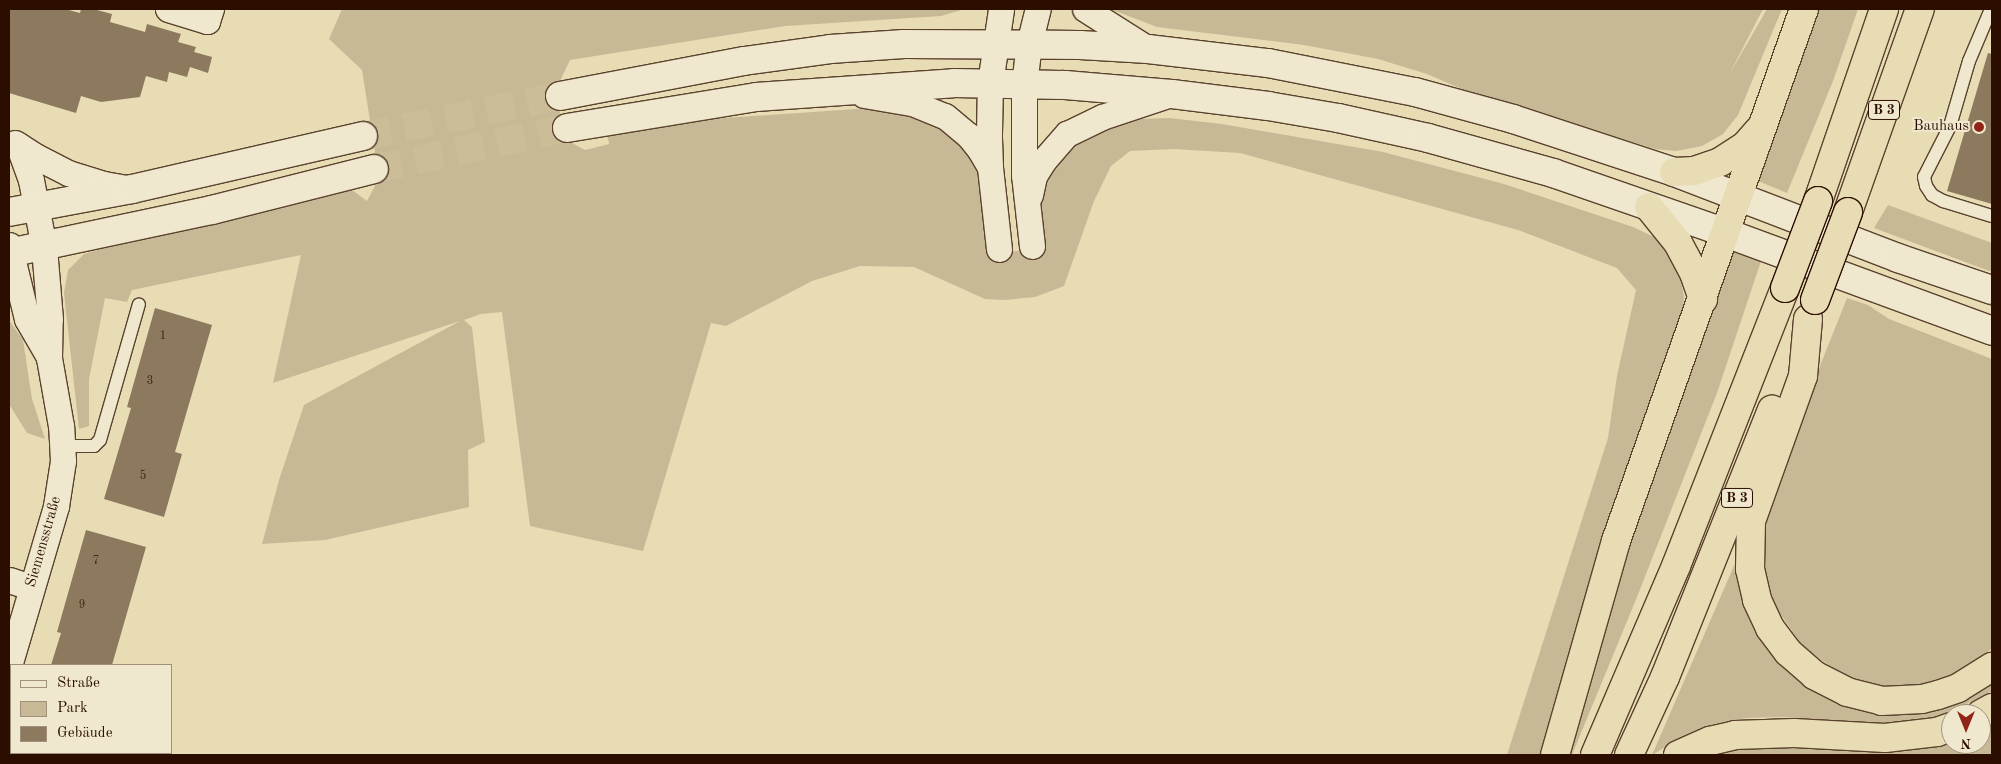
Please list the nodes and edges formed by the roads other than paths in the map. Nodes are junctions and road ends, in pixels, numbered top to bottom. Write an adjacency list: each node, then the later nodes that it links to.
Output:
1 (168, 9): 9 (street)
2 (1001, 9): 10 (street)
3 (1038, 9): 11 (street)
4 (1085, 9): 12 (street)
5 (1804, 9): 19 (highway)
6 (1884, 9): 51 (highway, B 3, bridge)
7 (1920, 9): 41 (highway, B 3, bridge)
8 (1991, 9): 31 (lane)
9 (209, 15)
10 (995, 43): 11 (main road); 13 (street); 17 (main road)
11 (1029, 44): 12 (main road); 14 (street)
12 (1148, 49): 24 (main road)
13 (990, 83): 14 (main road); 15 (main road); 22 (street)
14 (1024, 84): 16 (main road); 28 (street)
15 (835, 90): 18 (main road); 22 (street)
16 (1172, 94): 28 (street); 29 (main road)
17 (560, 96)
18 (567, 128)
19 (1760, 129): 24 (highway); 26 (highway)
20 (363, 136): 25 (main road)
21 (13, 140): 25 (street); 27 (street, Siemensstraße)
22 (990, 167): 35 (street)
23 (374, 169): 33 (main road)
24 (1674, 172): 26 (main road)
25 (132, 189): 27 (main road)
26 (1739, 196): 32 (highway); 37 (main road)
27 (36, 206): 30 (main road); 33 (street, Siemensstraße)
28 (1027, 207): 34 (street)
29 (1649, 207): 32 (main road); 39 (highway)
30 (9, 212)
31 (1992, 216)
32 (1726, 233): 39 (highway); 43 (main road)
33 (44, 246): 36 (main road); 44 (street, Siemensstraße)
34 (1032, 246)
35 (999, 249)
36 (9, 250): 42 (street, Siemensstraße)
37 (1992, 290)
38 (9, 299): 42 (street, Siemensstraße)
39 (1702, 299): 50 (highway)
40 (139, 304): 45 (lane)
41 (1811, 309): 48 (highway); 52 (highway, B 3)
42 (27, 319): 44 (street, Siemensstraße)
43 (1992, 331)
44 (49, 358): 45 (street, Siemensstraße)
45 (62, 446): 46 (street, Siemensstraße)
46 (20, 583): 47 (street, Siemensstraße)
47 (9, 666)
48 (1992, 667)
49 (1941, 731): 53 (highway)
50 (1555, 755)
51 (1595, 755)
52 (1629, 755)
53 (1678, 755)

